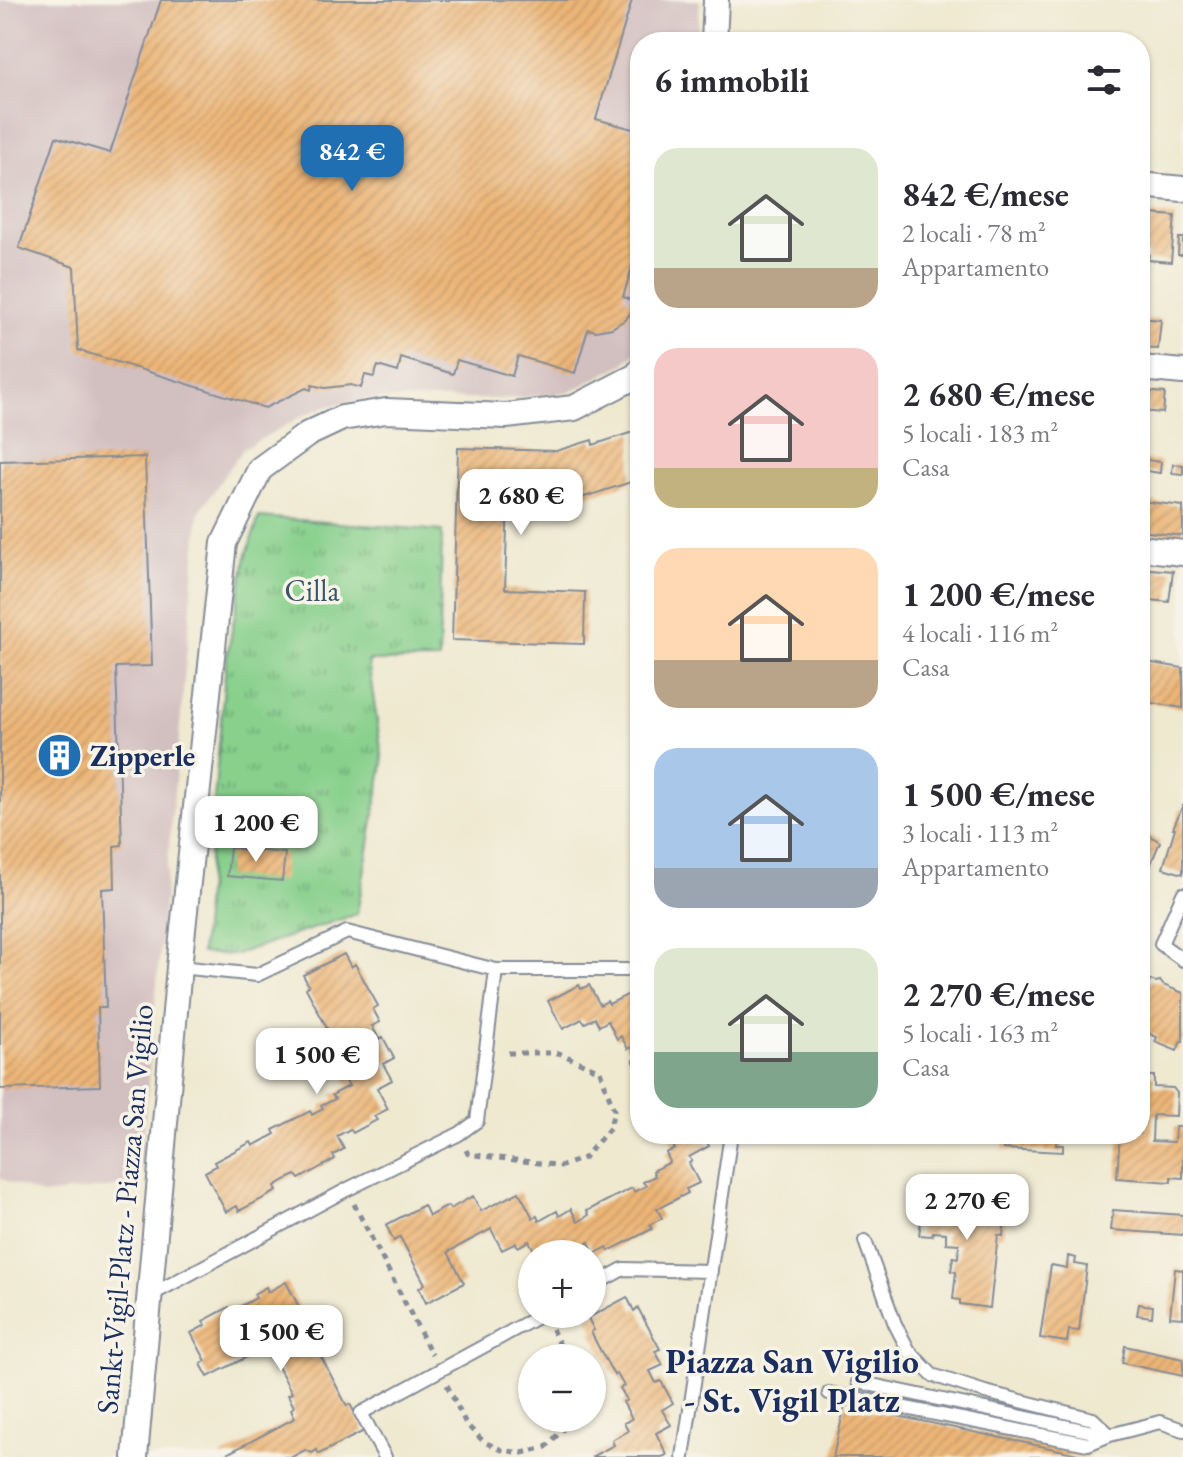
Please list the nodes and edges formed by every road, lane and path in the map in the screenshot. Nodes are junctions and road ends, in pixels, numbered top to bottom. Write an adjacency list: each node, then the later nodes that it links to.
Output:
1 (716, 0): 2 (street)
2 (714, 32)
3 (1150, 186): 4 (street)
4 (1183, 189)
5 (1150, 369): 6 (street)
6 (1183, 372)
7 (630, 379): 12 (street, Sankt-Vigil-Platz - Piazza San Vigilio)
8 (1150, 549): 9 (street)
9 (1183, 553)
10 (1183, 894): 11 (lane)
11 (1183, 960)
12 (179, 967): 13 (lane); 22 (street, Sankt-Vigil-Platz - Piazza San Vigilio)
13 (496, 970): 14 (lane); 15 (lane)
14 (630, 970)
15 (486, 1052): 16 (lane); 16 (path)
16 (459, 1134): 18 (lane)
17 (730, 1144): 20 (lane)
18 (346, 1190): 22 (lane); 24 (path)
19 (865, 1241): 29 (lane)
20 (711, 1271): 21 (lane); 32 (lane)
21 (606, 1278)
22 (149, 1296): 30 (street, Sankt-Vigil-Platz - Piazza San Vigilio)
23 (529, 1328): 24 (lane)
24 (440, 1369): 28 (path); 31 (lane)
25 (858, 1382): 29 (lane)
26 (829, 1393): 29 (lane)
27 (1183, 1430): 29 (lane)
28 (560, 1432)
29 (1110, 1435)
30 (135, 1457)
31 (385, 1457)
32 (683, 1457)

